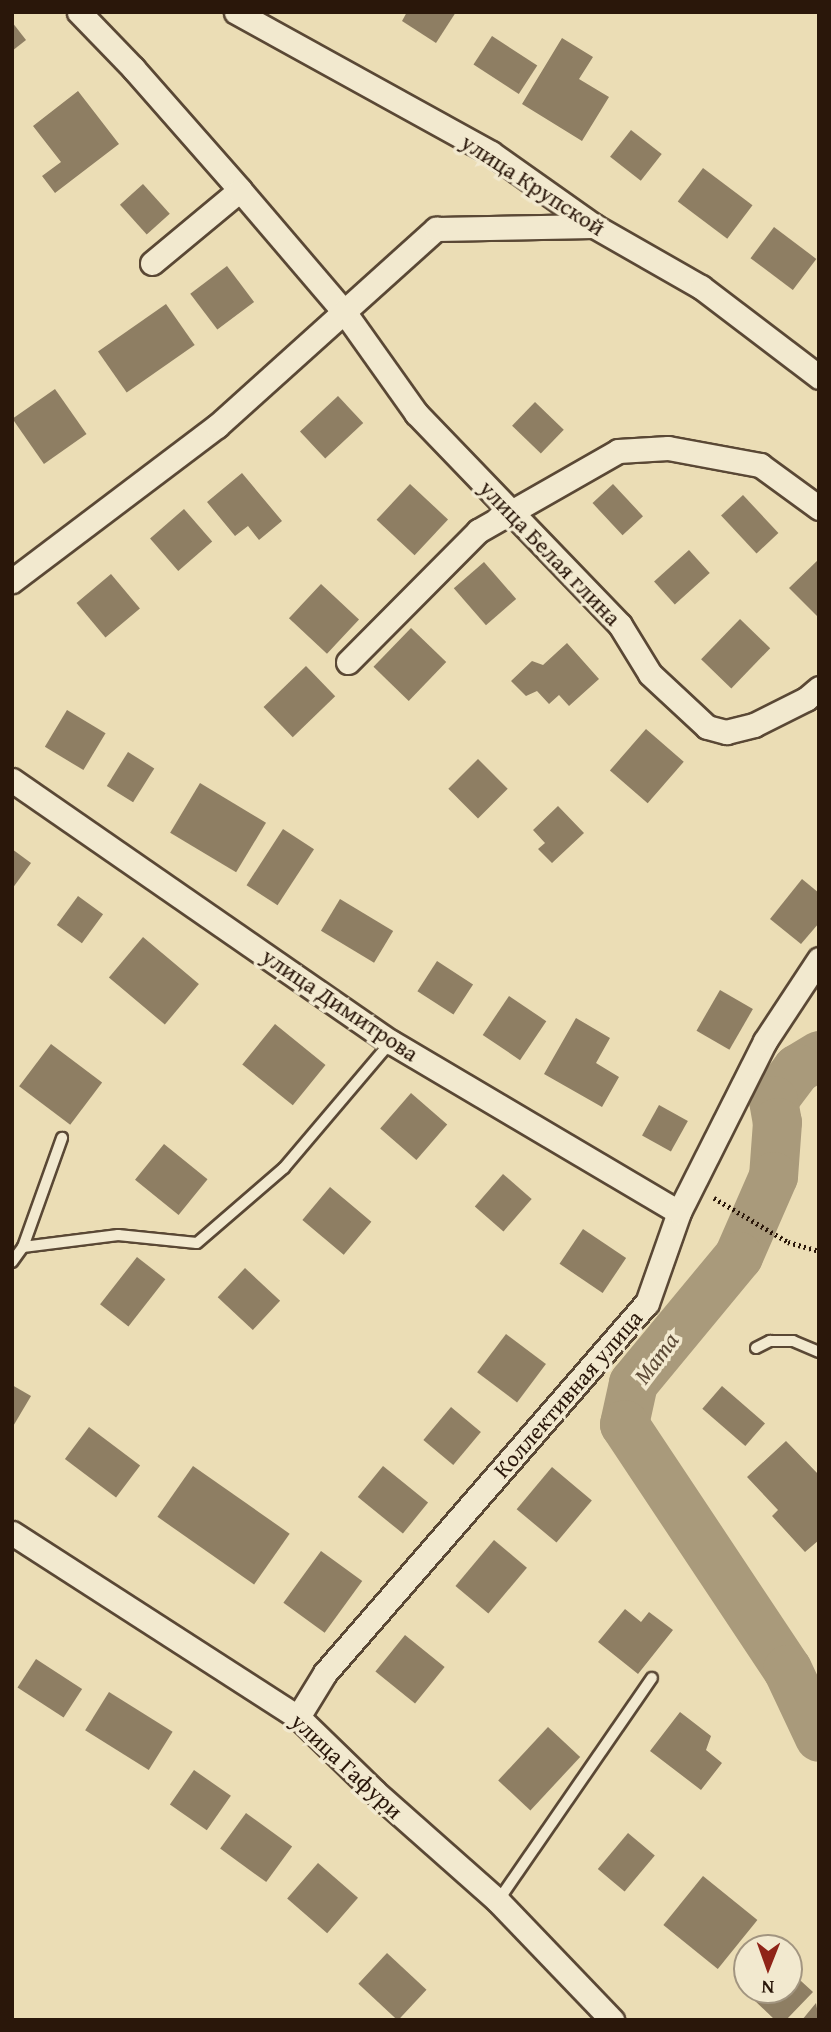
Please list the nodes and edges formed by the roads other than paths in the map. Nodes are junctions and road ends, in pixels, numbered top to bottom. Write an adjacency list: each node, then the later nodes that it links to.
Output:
1 (79, 12): 3 (street, улица Белая глина)
2 (236, 12): 4 (street, улица Крупской)
3 (240, 190): 5 (street); 6 (street, улица Белая глина)
4 (594, 226): 6 (street); 7 (street, улица Крупской)
5 (152, 262)
6 (345, 313): 9 (street, улица Белая глина); 10 (street)
7 (819, 377)
8 (819, 508): 9 (street)
9 (510, 511): 11 (street); 12 (street, улица Белая глина)
10 (12, 581)
11 (348, 662)
12 (819, 688)
13 (12, 780): 15 (street, улица Димитрова)
14 (819, 959): 17 (street, Коллективная улица)
15 (391, 1042): 17 (street, улица Димитрова); 18 (lane)
16 (62, 1138): 18 (lane)
17 (679, 1212): 24 (street, Коллективная улица)
18 (23, 1247): 19 (lane)
19 (12, 1262)
20 (756, 1348): 21 (lane)
21 (819, 1352)
22 (12, 1533): 24 (street, улица Гафури)
23 (652, 1678): 25 (lane)
24 (298, 1717): 25 (street, улица Гафури)
25 (498, 1901): 26 (street, улица Гафури)
26 (602, 2016)

